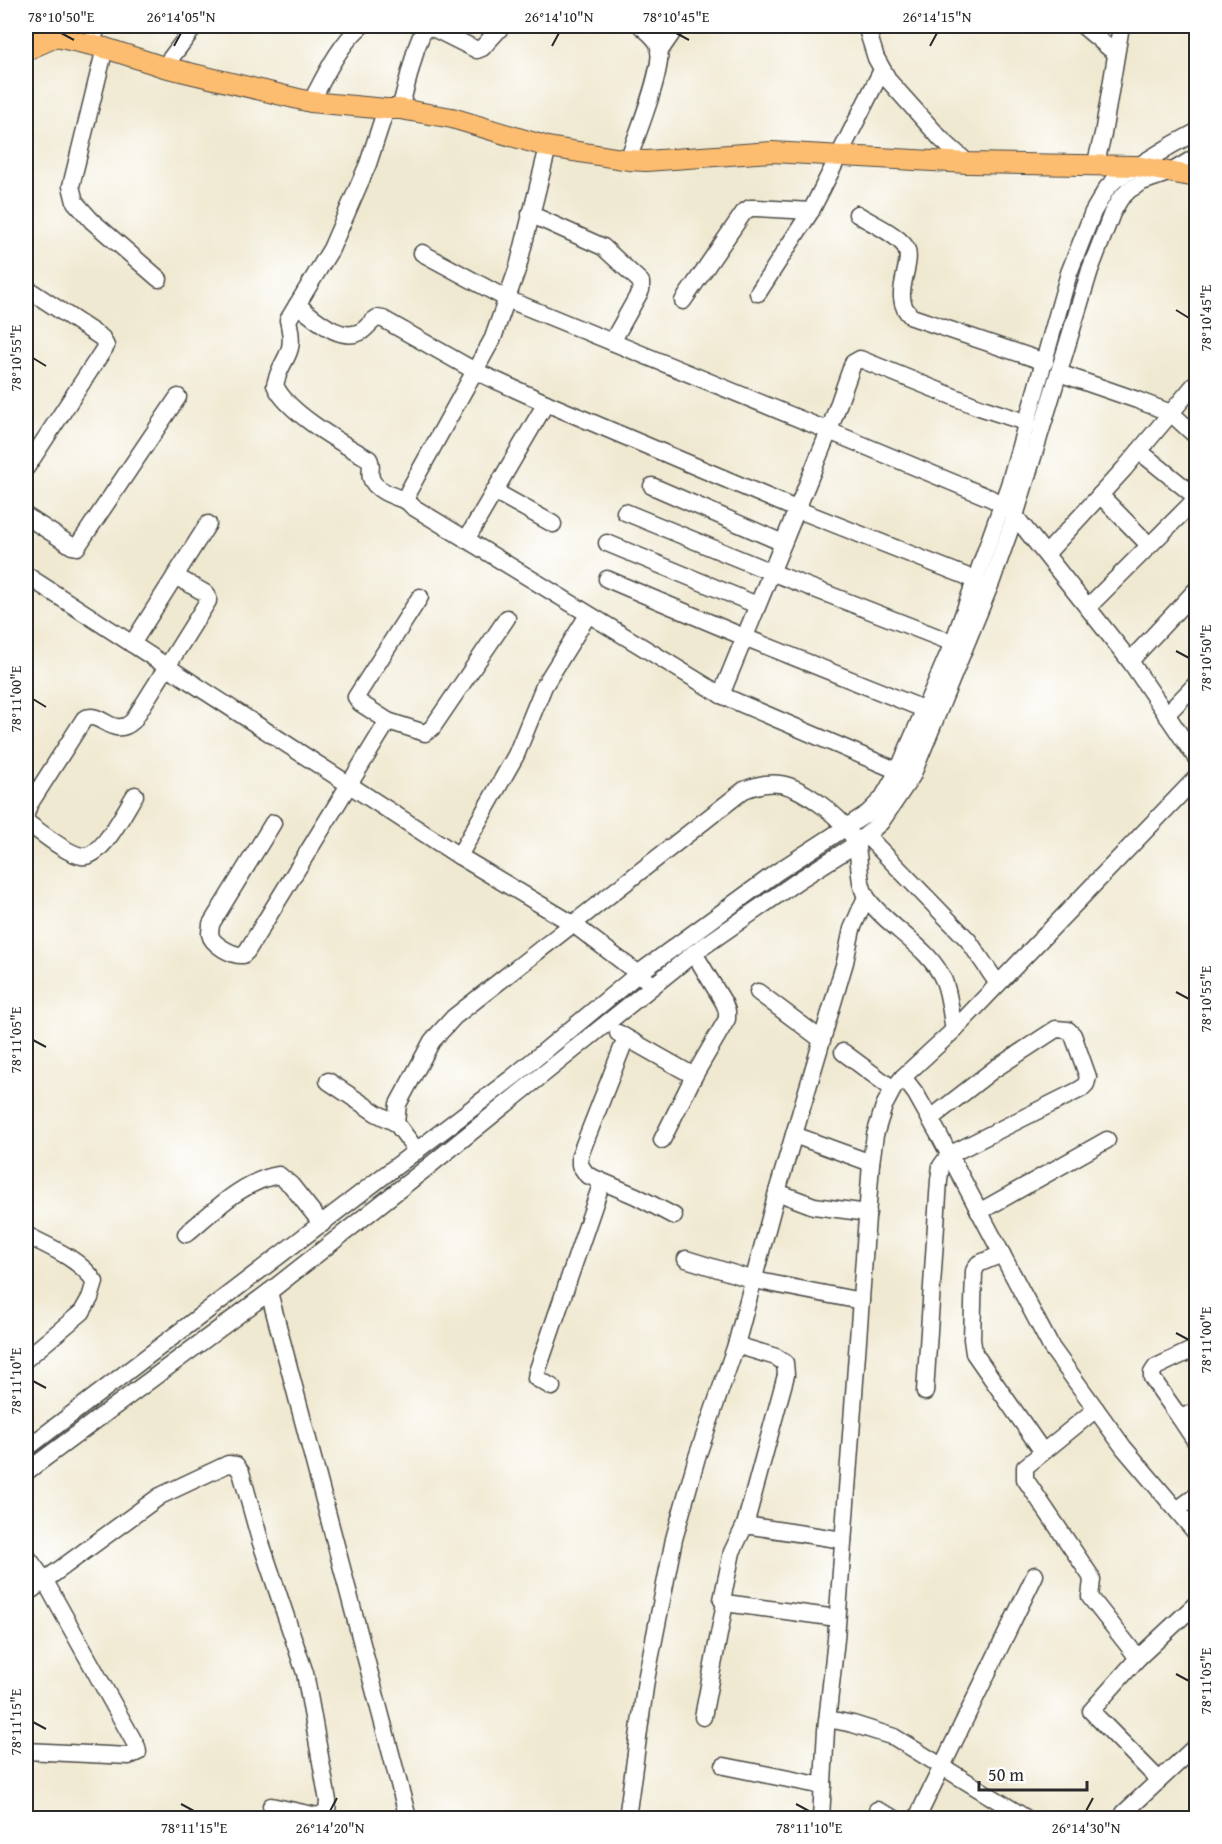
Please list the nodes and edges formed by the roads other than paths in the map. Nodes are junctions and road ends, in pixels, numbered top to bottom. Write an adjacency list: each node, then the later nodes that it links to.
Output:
1 (26, 26): 11 (main road)
2 (195, 26): 16 (street)
3 (361, 26): 18 (street)
4 (427, 26): 5 (street); 19 (street)
5 (501, 26)
6 (641, 26): 14 (street)
7 (677, 26): 14 (street)
8 (866, 26): 17 (street)
9 (1083, 26): 15 (street)
10 (1121, 26): 15 (street)
11 (56, 37): 12 (main road); 13 (main road)
12 (98, 39): 16 (main road); 34 (street)
13 (26, 49)
14 (659, 52): 24 (street)
15 (1115, 53): 26 (street)
16 (164, 67): 18 (main road)
17 (882, 70): 22 (street); 25 (street)
18 (311, 102): 19 (main road)
19 (393, 109): 21 (main road); 39 (street)
20 (1197, 132): 27 (street)
21 (548, 147): 24 (main road); 31 (street)
22 (839, 155): 24 (main road); 25 (main road); 30 (street)
23 (1197, 158): 28 (street)
24 (628, 160)
25 (968, 163): 26 (main road)
26 (1095, 166): 27 (main road)
27 (1136, 166): 28 (main road); 41 (street)
28 (1171, 172): 29 (main road); 43 (street)
29 (1197, 177)
30 (811, 210): 36 (street); 38 (street)
31 (530, 214): 37 (street); 40 (street)
32 (856, 214): 41 (street)
33 (422, 253): 37 (street)
34 (159, 279)
35 (26, 288): 52 (street)
36 (758, 293)
37 (507, 299): 40 (street); 42 (street)
38 (683, 301)
39 (297, 305): 42 (street); 57 (street)
40 (612, 342): 49 (street)
41 (1045, 362): 48 (street)
42 (475, 371): 46 (street); 57 (street)
43 (1059, 373): 47 (street); 59 (street)
44 (1195, 387): 47 (street)
45 (177, 397): 61 (street)
46 (546, 403): 54 (street); 58 (street)
47 (1171, 414): 50 (street); 51 (street)
48 (1028, 423): 49 (street); 59 (street)
49 (829, 431): 58 (street); 59 (street)
50 (1196, 434)
51 (1139, 451): 55 (street); 56 (street)
52 (26, 468)
53 (652, 486): 66 (street)
54 (494, 491): 63 (street); 64 (street)
55 (1100, 495): 67 (street); 68 (street)
56 (1197, 498): 67 (street)
57 (407, 501): 64 (street)
58 (796, 509): 66 (street); 73 (street)
59 (1009, 510): 68 (street); 73 (street); 98 (street)
60 (625, 512): 69 (street)
61 (26, 516)
62 (208, 524): 71 (street)
63 (553, 524)
64 (466, 540): 78 (street)
65 (607, 543): 76 (street)
66 (783, 543): 69 (street)
67 (1149, 545): 77 (street)
68 (1047, 553): 77 (street)
69 (771, 572): 76 (street); 81 (street)
70 (26, 575): 82 (street)
71 (175, 576): 82 (street); 84 (street)
72 (607, 579): 80 (street)
73 (976, 580): 81 (street)
74 (1197, 590): 83 (street)
75 (420, 597): 89 (street)
76 (757, 605): 80 (street)
77 (1088, 607): 83 (street)
78 (588, 615): 86 (street); 99 (street)
79 (507, 618): 89 (street)
80 (744, 637): 86 (street); 87 (street)
81 (953, 643): 87 (street)
82 (132, 644): 84 (street)
83 (1130, 661): 88 (street)
84 (168, 667): 93 (street); 95 (street)
85 (1197, 684): 88 (street)
86 (721, 695): 91 (street)
87 (926, 710): 91 (street)
88 (1166, 715): 90 (street)
89 (388, 721): 93 (street)
90 (1197, 758)
91 (898, 771): 97 (street)
92 (1197, 778): 104 (street)
93 (348, 784): 96 (street); 99 (street)
94 (135, 795): 95 (street)
95 (26, 816)
96 (273, 823)
97 (846, 826): 98 (street); 101 (street); 103 (street)
98 (861, 840): 100 (street); 102 (street); 104 (street)
99 (459, 856): 101 (street)
100 (866, 897): 108 (street); 110 (street)
101 (573, 924): 103 (street); 116 (street)
102 (694, 953): 105 (street); 112 (street)
103 (639, 973): 105 (street); 120 (street)
104 (998, 984): 108 (street)
105 (654, 986): 107 (street)
106 (758, 992): 110 (street)
107 (603, 1026): 109 (street); 134 (street)
108 (954, 1030): 114 (street)
109 (626, 1038): 112 (street); 123 (street)
110 (822, 1040): 117 (street)
111 (843, 1052): 114 (street)
112 (694, 1076): 118 (street)
113 (328, 1082): 116 (street)
114 (898, 1083): 115 (street); 122 (street)
115 (930, 1119): 121 (street); 121 (street)
116 (396, 1122): 120 (street)
117 (794, 1136): 122 (street); 124 (street)
118 (662, 1140)
119 (1107, 1140): 125 (street)
120 (417, 1151): 128 (street)
121 (949, 1155): 125 (street); 140 (street)
122 (872, 1163): 126 (street)
123 (602, 1182): 127 (street); 139 (street)
124 (777, 1192): 126 (street); 133 (street)
125 (979, 1212): 131 (street)
126 (868, 1213): 135 (street)
127 (674, 1216)
128 (322, 1224): 129 (street); 145 (street)
129 (186, 1234)
130 (26, 1235): 138 (street)
131 (1002, 1254): 141 (street); 146 (street)
132 (686, 1259): 133 (street)
133 (754, 1280): 135 (street); 136 (street)
134 (269, 1292): 147 (street); 172 (street)
135 (861, 1301): 152 (street)
136 (736, 1345): 150 (street); 173 (street)
137 (1197, 1348): 143 (street)
138 (26, 1359)
139 (552, 1387)
140 (925, 1392)
141 (1096, 1409): 146 (street); 149 (street)
142 (1197, 1411): 143 (street)
143 (1180, 1418): 144 (street)
144 (1197, 1442)
145 (26, 1449)
146 (1043, 1452): 160 (street)
147 (26, 1472)
148 (1197, 1496): 149 (street)
149 (1177, 1510): 151 (street)
150 (745, 1525): 152 (street); 157 (street)
151 (1197, 1533)
152 (843, 1540): 159 (street)
153 (26, 1554): 155 (street)
154 (1035, 1575): 166 (street)
155 (45, 1581): 156 (street); 164 (street); 169 (street)
156 (26, 1594)
157 (725, 1603): 159 (street); 161 (street)
158 (1197, 1604): 160 (street)
159 (837, 1618): 162 (street)
160 (1138, 1658): 167 (street)
161 (703, 1717)
162 (828, 1719): 166 (street); 168 (street)
163 (1197, 1746): 167 (street)
164 (26, 1751)
165 (724, 1766): 168 (street)
166 (944, 1767): 176 (street); 177 (street)
167 (1159, 1780): 171 (street)
168 (823, 1786): 174 (street)
169 (271, 1806)
170 (877, 1810): 175 (street)
171 (1124, 1813)
172 (408, 1818)
173 (627, 1818)
174 (821, 1818)
175 (894, 1818)
176 (917, 1818)
177 (1026, 1818)

